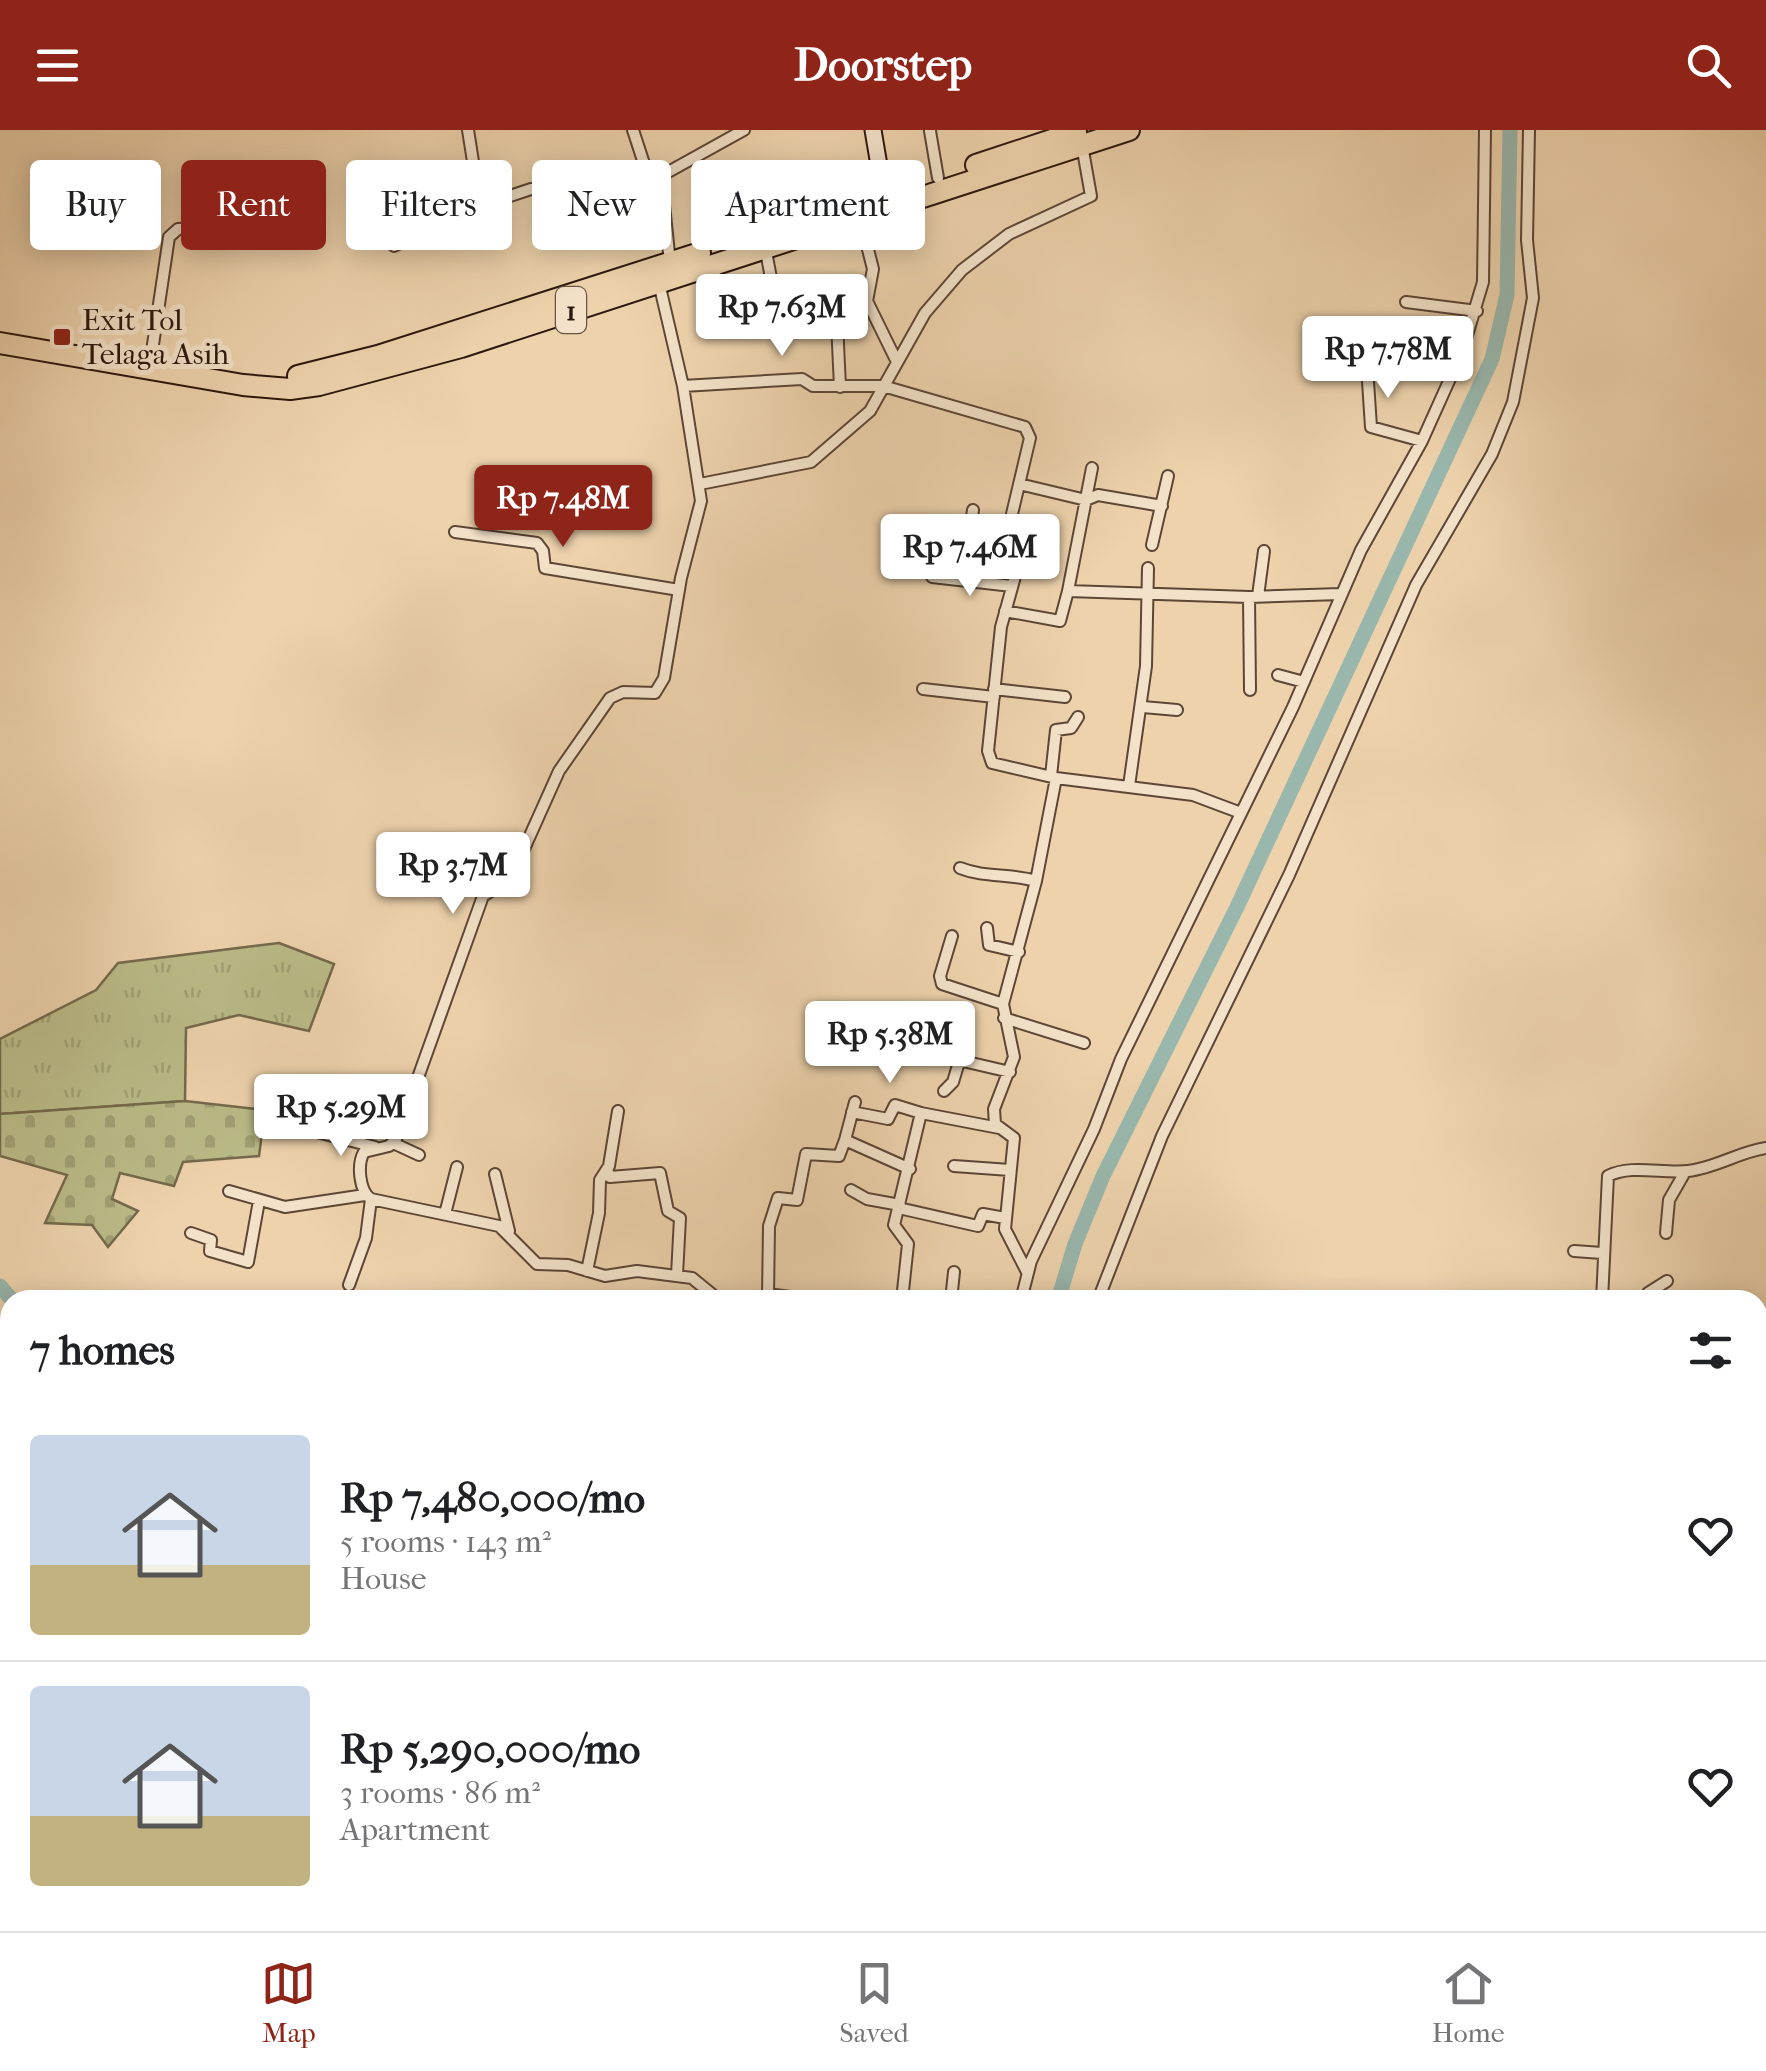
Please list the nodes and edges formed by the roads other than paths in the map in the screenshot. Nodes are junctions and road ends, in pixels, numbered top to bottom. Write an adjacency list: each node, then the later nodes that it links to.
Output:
1 (468, 130): 10 (street)
2 (634, 130): 11 (street)
3 (744, 130): 13 (street)
4 (873, 130): 12 (street)
5 (1129, 130): 9 (highway, 1)
6 (1485, 130): 31 (street)
7 (1529, 130): 124 (street)
8 (930, 131): 14 (street)
9 (1086, 136): 14 (highway, 1); 16 (highway, 1); 36 (street)
10 (473, 160)
11 (647, 160)
12 (878, 160)
13 (671, 169)
14 (938, 178): 15 (highway, 1)
15 (925, 182)
16 (925, 194)
17 (181, 229): 35 (street)
18 (660, 250): 24 (street)
19 (723, 250): 24 (highway, 1)
20 (752, 250): 23 (highway, 1)
21 (766, 250): 25 (street)
22 (868, 250): 26 (street)
23 (713, 262): 24 (highway, 1); 27 (street)
24 (661, 271): 33 (highway, 1); 35 (highway, 1); 37 (street)
25 (774, 294)
26 (868, 295): 28 (street); 36 (street)
27 (719, 301)
28 (836, 301): 30 (street); 38 (street)
29 (1406, 302): 31 (street)
30 (796, 308)
31 (1477, 310): 40 (street)
32 (0, 331): 35 (highway, 1)
33 (0, 342)
34 (1366, 351): 40 (street)
35 (151, 358)
36 (897, 362): 39 (street)
37 (683, 386): 38 (street); 43 (street)
38 (840, 386): 39 (street)
39 (883, 386): 43 (street); 44 (street)
40 (1422, 441): 58 (street)
41 (1092, 468): 45 (street)
42 (1168, 476): 46 (street)
43 (700, 484): 55 (street)
44 (1019, 484): 45 (street); 54 (street)
45 (1086, 500): 46 (street); 56 (street)
46 (1162, 506): 49 (street)
47 (973, 510): 53 (street)
48 (455, 532): 55 (street)
49 (1152, 545)
50 (1264, 551): 59 (street)
51 (1148, 568): 57 (street)
52 (932, 577): 53 (street)
53 (963, 578): 54 (street)
54 (1012, 586): 60 (street)
55 (679, 590): 90 (street)
56 (1068, 591): 57 (street); 60 (street)
57 (1149, 594): 59 (street); 67 (street)
58 (1340, 594): 59 (street); 62 (street)
59 (1254, 596): 64 (street)
60 (1005, 611): 65 (street)
61 (1278, 675): 62 (street)
62 (1304, 682): 72 (street)
63 (923, 689): 65 (street)
64 (1250, 690)
65 (994, 693): 66 (street); 70 (street)
66 (1064, 696)
67 (1142, 707): 68 (street); 71 (street)
68 (1176, 710)
69 (1078, 717): 70 (street)
70 (1054, 777): 71 (street); 74 (street)
71 (1128, 786): 72 (street)
72 (1241, 813): 115 (street)
73 (960, 868): 74 (street)
74 (1036, 881): 77 (street)
75 (987, 928): 77 (street)
76 (952, 936): 78 (street)
77 (1018, 952): 78 (street)
78 (1002, 1004): 79 (street)
79 (1004, 1018): 80 (street); 83 (street)
80 (1084, 1043)
81 (903, 1047): 82 (street)
82 (958, 1062): 83 (street); 84 (street)
83 (1010, 1072): 87 (street)
84 (944, 1091)
85 (618, 1111): 97 (street)
86 (921, 1114): 87 (street); 89 (street); 96 (street)
87 (999, 1128): 98 (street)
88 (313, 1131): 91 (street)
89 (845, 1140): 96 (street); 120 (street)
90 (393, 1143): 91 (street); 93 (street)
91 (378, 1147): 103 (street)
92 (1766, 1148): 99 (street)
93 (419, 1156)
94 (457, 1166): 106 (street)
95 (954, 1166): 98 (street)
96 (910, 1169): 105 (street)
97 (607, 1170): 113 (street); 116 (street)
98 (1010, 1170): 107 (street)
99 (1685, 1172): 110 (street); 112 (street)
100 (495, 1174): 108 (street)
101 (851, 1190): 105 (street)
102 (230, 1192): 104 (street)
103 (368, 1197): 104 (street); 106 (street); 118 (street)
104 (259, 1200): 109 (street)
105 (900, 1206): 107 (street); 121 (street)
106 (445, 1214): 108 (street)
107 (1005, 1218): 115 (street)
108 (509, 1232): 113 (street)
109 (191, 1233)
110 (1666, 1233)
111 (1574, 1251): 112 (street)
112 (1602, 1253): 125 (street)
113 (587, 1271): 116 (street)
114 (954, 1272): 122 (street)
115 (1027, 1272): 123 (street)
116 (678, 1275): 119 (street)
117 (1667, 1281): 126 (street)
118 (349, 1285)
119 (708, 1290)
120 (767, 1290)
121 (903, 1290)
122 (953, 1290)
123 (1024, 1290)
124 (1102, 1290)
125 (1602, 1290)
126 (1657, 1290)

